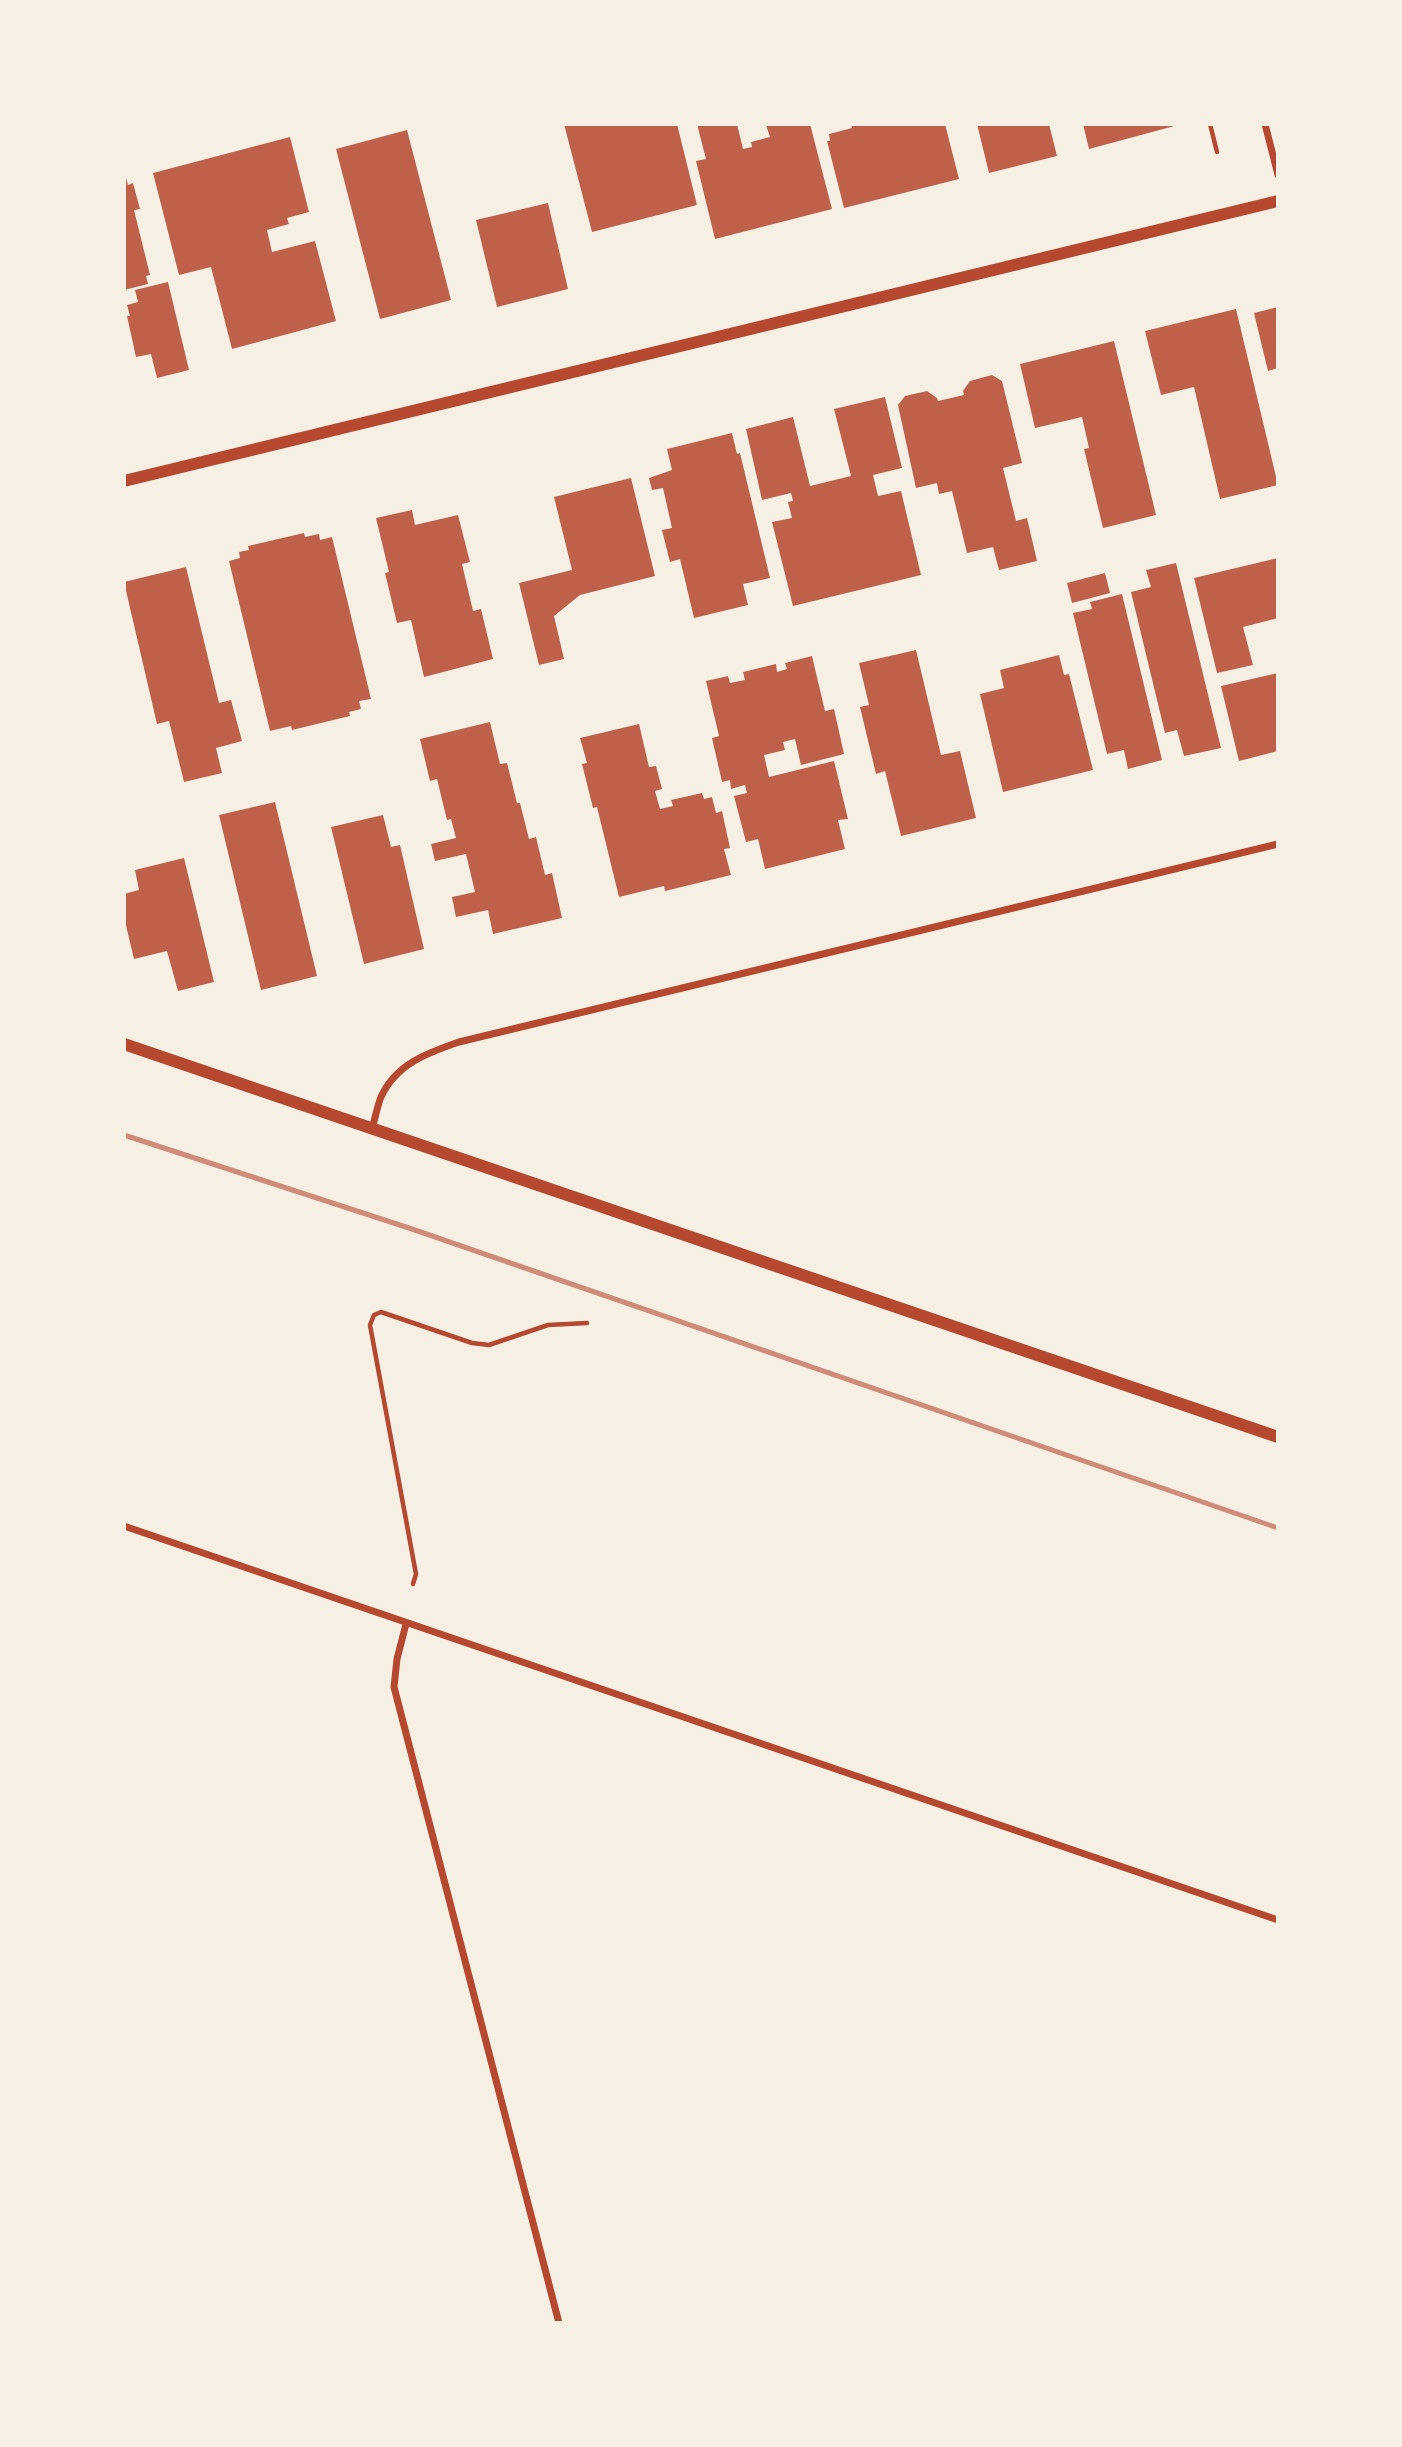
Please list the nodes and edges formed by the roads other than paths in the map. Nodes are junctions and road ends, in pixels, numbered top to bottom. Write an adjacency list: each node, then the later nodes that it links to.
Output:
1 (1265, 124): 2 (street)
2 (1278, 175)
3 (1278, 201): 4 (street)
4 (124, 481)
5 (1278, 844): 7 (street)
6 (124, 1044): 7 (street)
7 (372, 1129): 8 (street)
8 (1278, 1437)
9 (124, 1526): 10 (street)
10 (406, 1624): 11 (street); 12 (street)
11 (1278, 1920)
12 (559, 2323)

